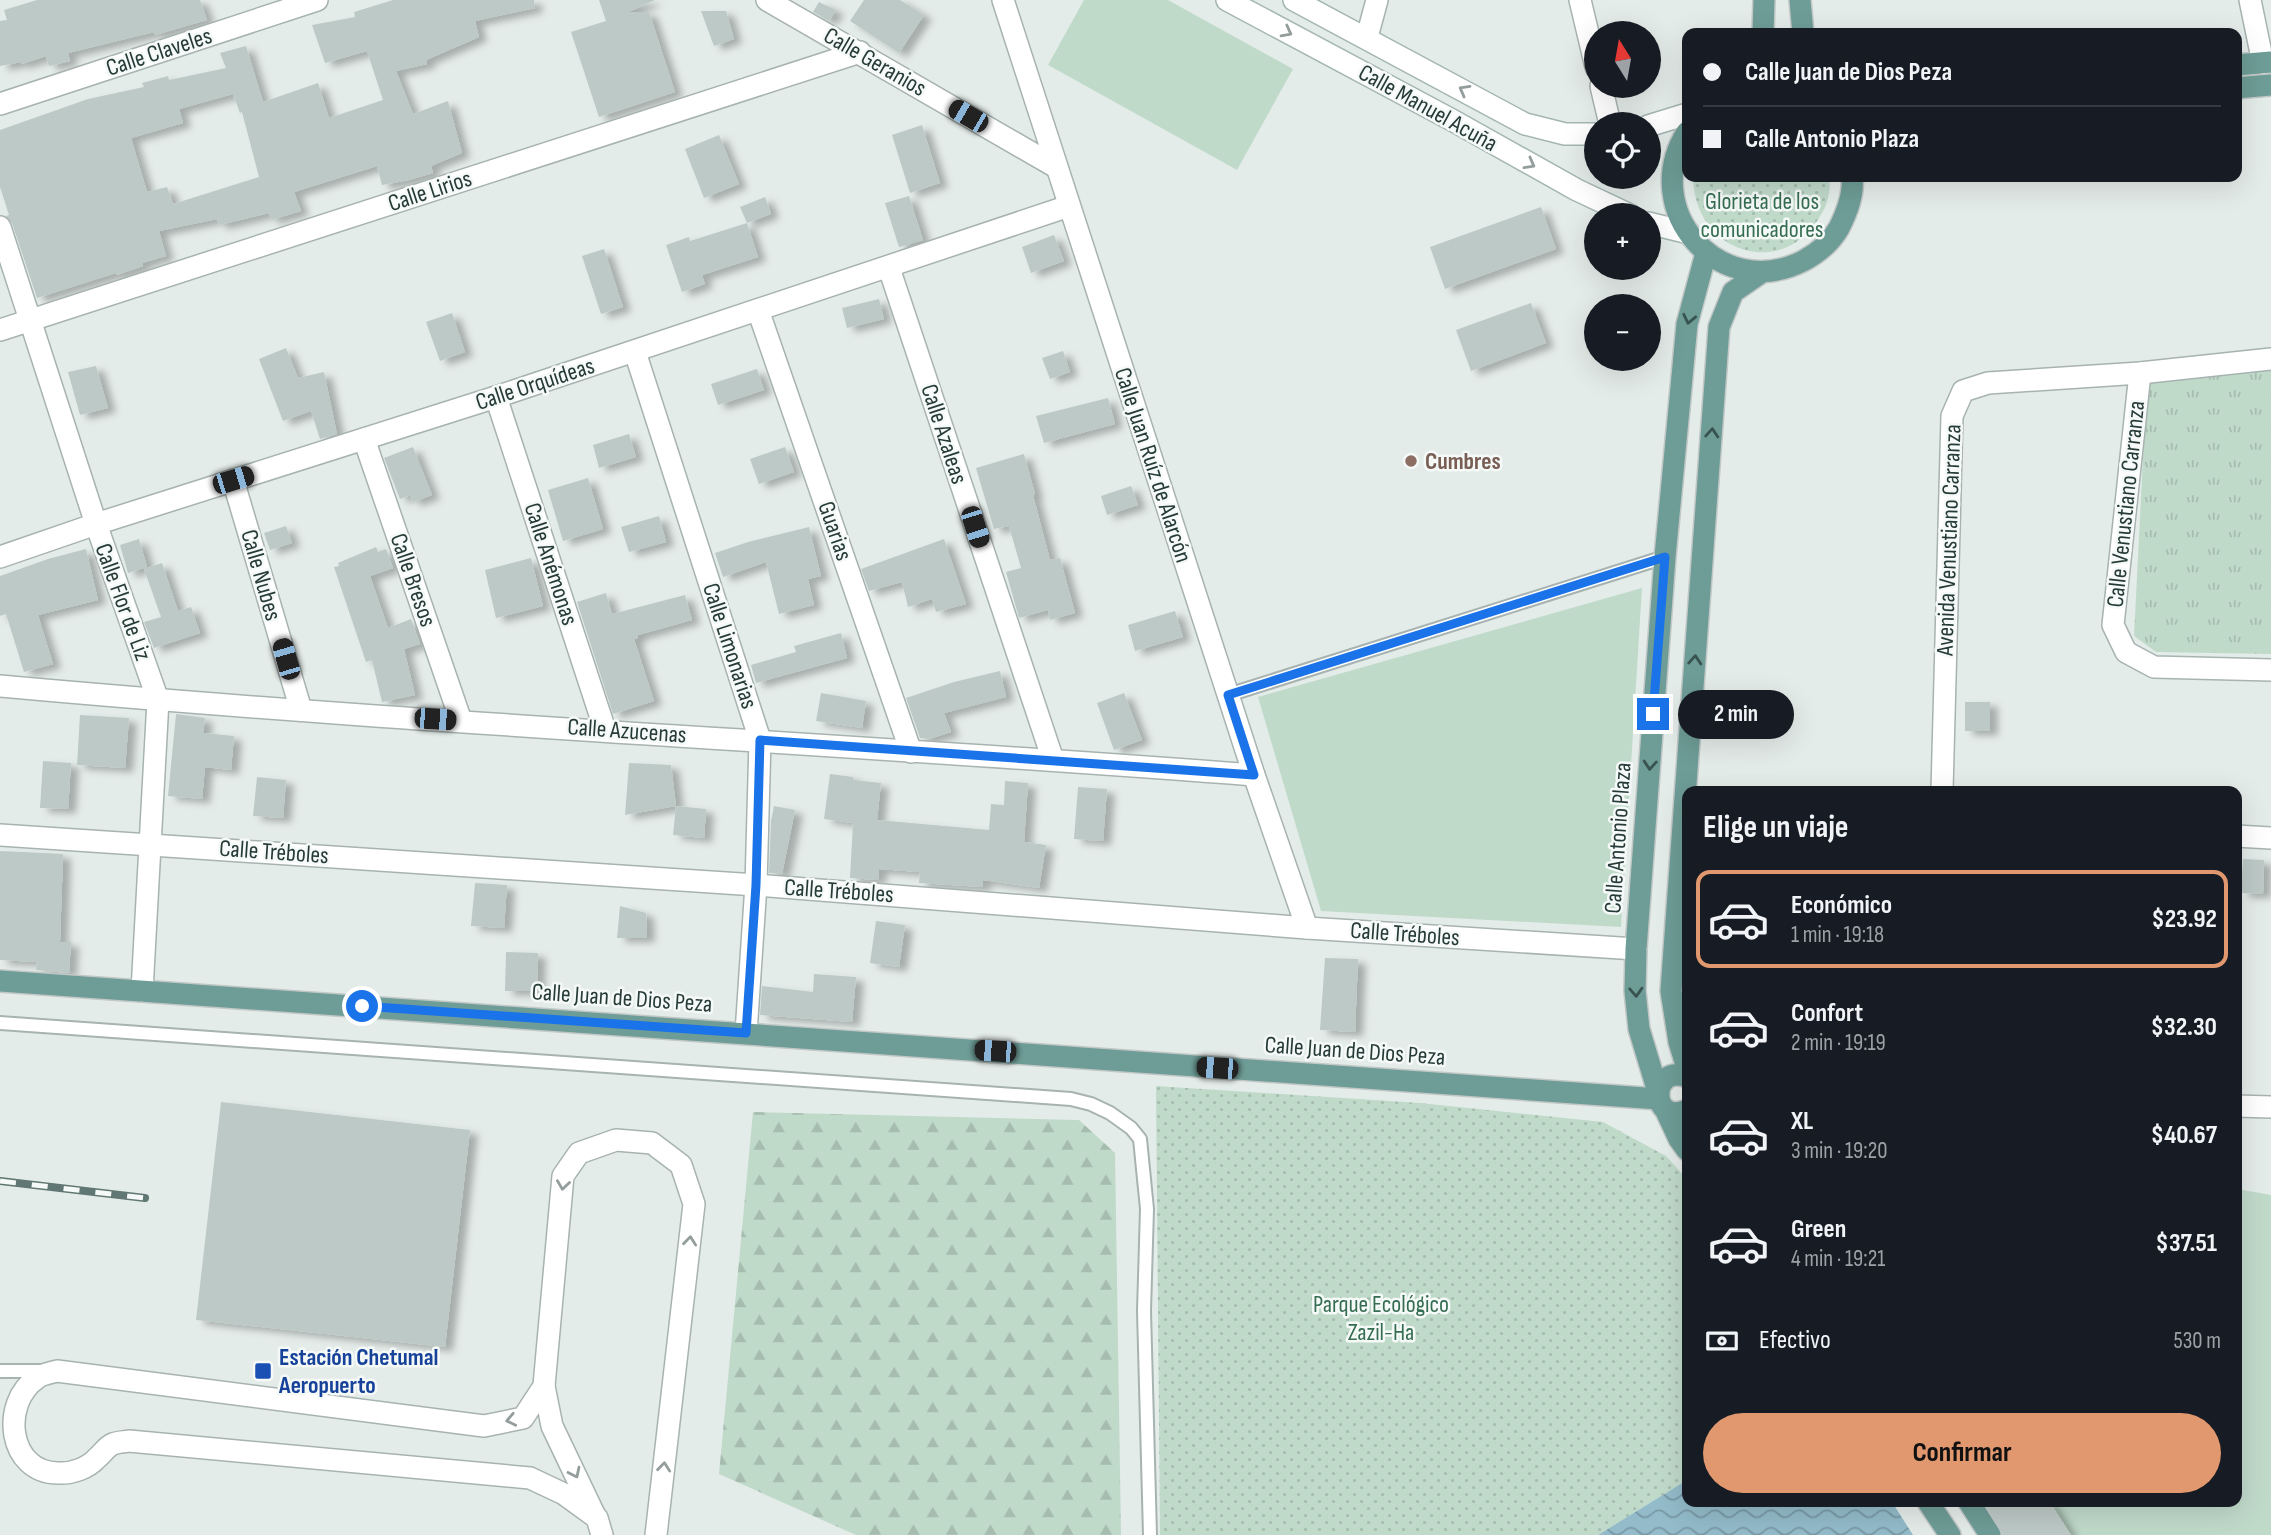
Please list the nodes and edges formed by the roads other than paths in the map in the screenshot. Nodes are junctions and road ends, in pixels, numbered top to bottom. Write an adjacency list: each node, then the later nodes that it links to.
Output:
1 (317, 0): 20 (street, Calle Claveles)
2 (767, 0): 15 (street, Calle Geranios)
3 (1003, 0): 25 (street, Calle Juan Ruíz de Alarcón)
4 (1227, 0): 27 (street, Calle Manuel Acuña, one-way to 27)
5 (1294, 0): 14 (street, Calle Manuel Acuña)
6 (1377, 0): 14 (street)
7 (1580, 0): 11 (street)
8 (1763, 0): 12 (main road)
9 (1800, 0): 13 (main road)
10 (2250, 0): 16 (street)
11 (1585, 21)
12 (1763, 28)
13 (1803, 28)
14 (1367, 37): 23 (street, Calle Manuel Acuña, one-way to 14)
15 (860, 52): 25 (street, Calle Geranios); 36 (street, Calle Lirios)
16 (2267, 63): 17 (main road)
17 (2242, 65)
18 (2271, 85): 19 (main road)
19 (2242, 87)
20 (0, 104)
21 (1682, 116): 22 (street)
22 (1661, 122)
23 (1584, 134)
24 (1682, 140): 31 (main road)
25 (1056, 167): 28 (street, Calle Juan Ruíz de Alarcón)
26 (1853, 182): 34 (main road)
27 (1605, 203)
28 (1069, 206): 33 (street, Calle Orquídeas); 49 (street, Calle Juan Ruíz de Alarcón)
29 (1661, 226): 31 (street)
30 (0, 227): 36 (street, Calle Flor de Liz)
31 (1689, 233): 32 (main road)
32 (1706, 253): 34 (main road); 46 (main road, Calle Antonio Plaza, one-way to 46)
33 (889, 268): 35 (street, Calle Orquídeas); 56 (street, Calle Azaleas)
34 (1762, 272): 58 (main road, one-way to 34)
35 (758, 310): 38 (street, Calle Orquídeas); 55 (street, Guarias)
36 (31, 319): 37 (street, Calle Lirios); 44 (street, Calle Flor de Liz)
37 (0, 330)
38 (635, 352): 41 (street, Calle Orquídeas); 54 (street, Calle Limonarias)
39 (2271, 359): 40 (street, Avenida Venustiano Carranza)
40 (2140, 373): 47 (street, Calle Venustiano Carranza); 59 (street, Avenida Venustiano Carranza)
41 (496, 397): 42 (street, Calle Orquídeas); 53 (street, Calle Anémonas)
42 (365, 439): 43 (street, Calle Orquídeas); 52 (street, Calle Bresos)
43 (233, 480): 44 (street, Calle Orquídeas); 51 (street, Calle Nubes)
44 (96, 524): 45 (street, Calle Orquídeas); 50 (street, Calle Flor de Liz)
45 (0, 557)
46 (1665, 557): 49 (lane); 67 (main road, Calle Antonio Plaza, one-way to 67)
47 (2271, 670)
48 (0, 686): 50 (street, Calle Azucenas)
49 (1228, 695): 57 (street, Calle Juan Ruíz de Alarcón)
50 (158, 701): 51 (street, Calle Azucenas); 64 (street, Calle Flor de Liz)
51 (301, 710): 52 (street, Calle Azucenas)
52 (461, 721): 53 (street, Calle Azucenas)
53 (605, 730): 54 (street, Calle Azucenas)
54 (760, 740): 55 (street, Calle Azucenas); 65 (street, Calle Limonarias)
55 (911, 752): 56 (street, Calle Azucenas)
56 (1053, 760): 57 (street, Calle Azucenas)
57 (1254, 775): 66 (street, Calle Juan Ruíz de Alarcón)
58 (1686, 786)
59 (1942, 786)
60 (0, 835): 64 (street, Calle Tréboles)
61 (2242, 836): 62 (street)
62 (2271, 838)
63 (1682, 842): 72 (main road, one-way to 63)
64 (151, 844): 65 (street, Calle Tréboles); 69 (street, Calle Flor de Liz)
65 (756, 885): 66 (street, Calle Tréboles); 71 (street, Calle Limonarias)
66 (1307, 928): 67 (street, Calle Tréboles)
67 (1636, 949): 74 (main road, Calle Antonio Plaza, one-way to 74)
68 (0, 981): 69 (main road, Calle Juan de Dios Peza)
69 (142, 990): 71 (main road, Calle Juan de Dios Peza)
70 (0, 1023): 86 (lane)
71 (746, 1033): 74 (main road, Calle Juan de Dios Peza)
72 (1682, 1052)
73 (1682, 1075): 74 (main road)
74 (1661, 1100): 77 (main road, Calle Juan de Dios Peza); 78 (main road, Calle Antonio Plaza)
75 (2242, 1106): 76 (street)
76 (2271, 1107)
77 (1682, 1112)
78 (1682, 1143)
79 (0, 1371): 80 (lane)
80 (57, 1371): 81 (street, one-way to 80); 84 (street)
81 (544, 1386): 84 (street, one-way to 84); 85 (street, one-way to 81)
82 (1931, 1507): 87 (main road)
83 (1972, 1507): 88 (main road)
84 (599, 1527)
85 (656, 1535)
86 (1150, 1535)
87 (1950, 1535)
88 (1990, 1535)

